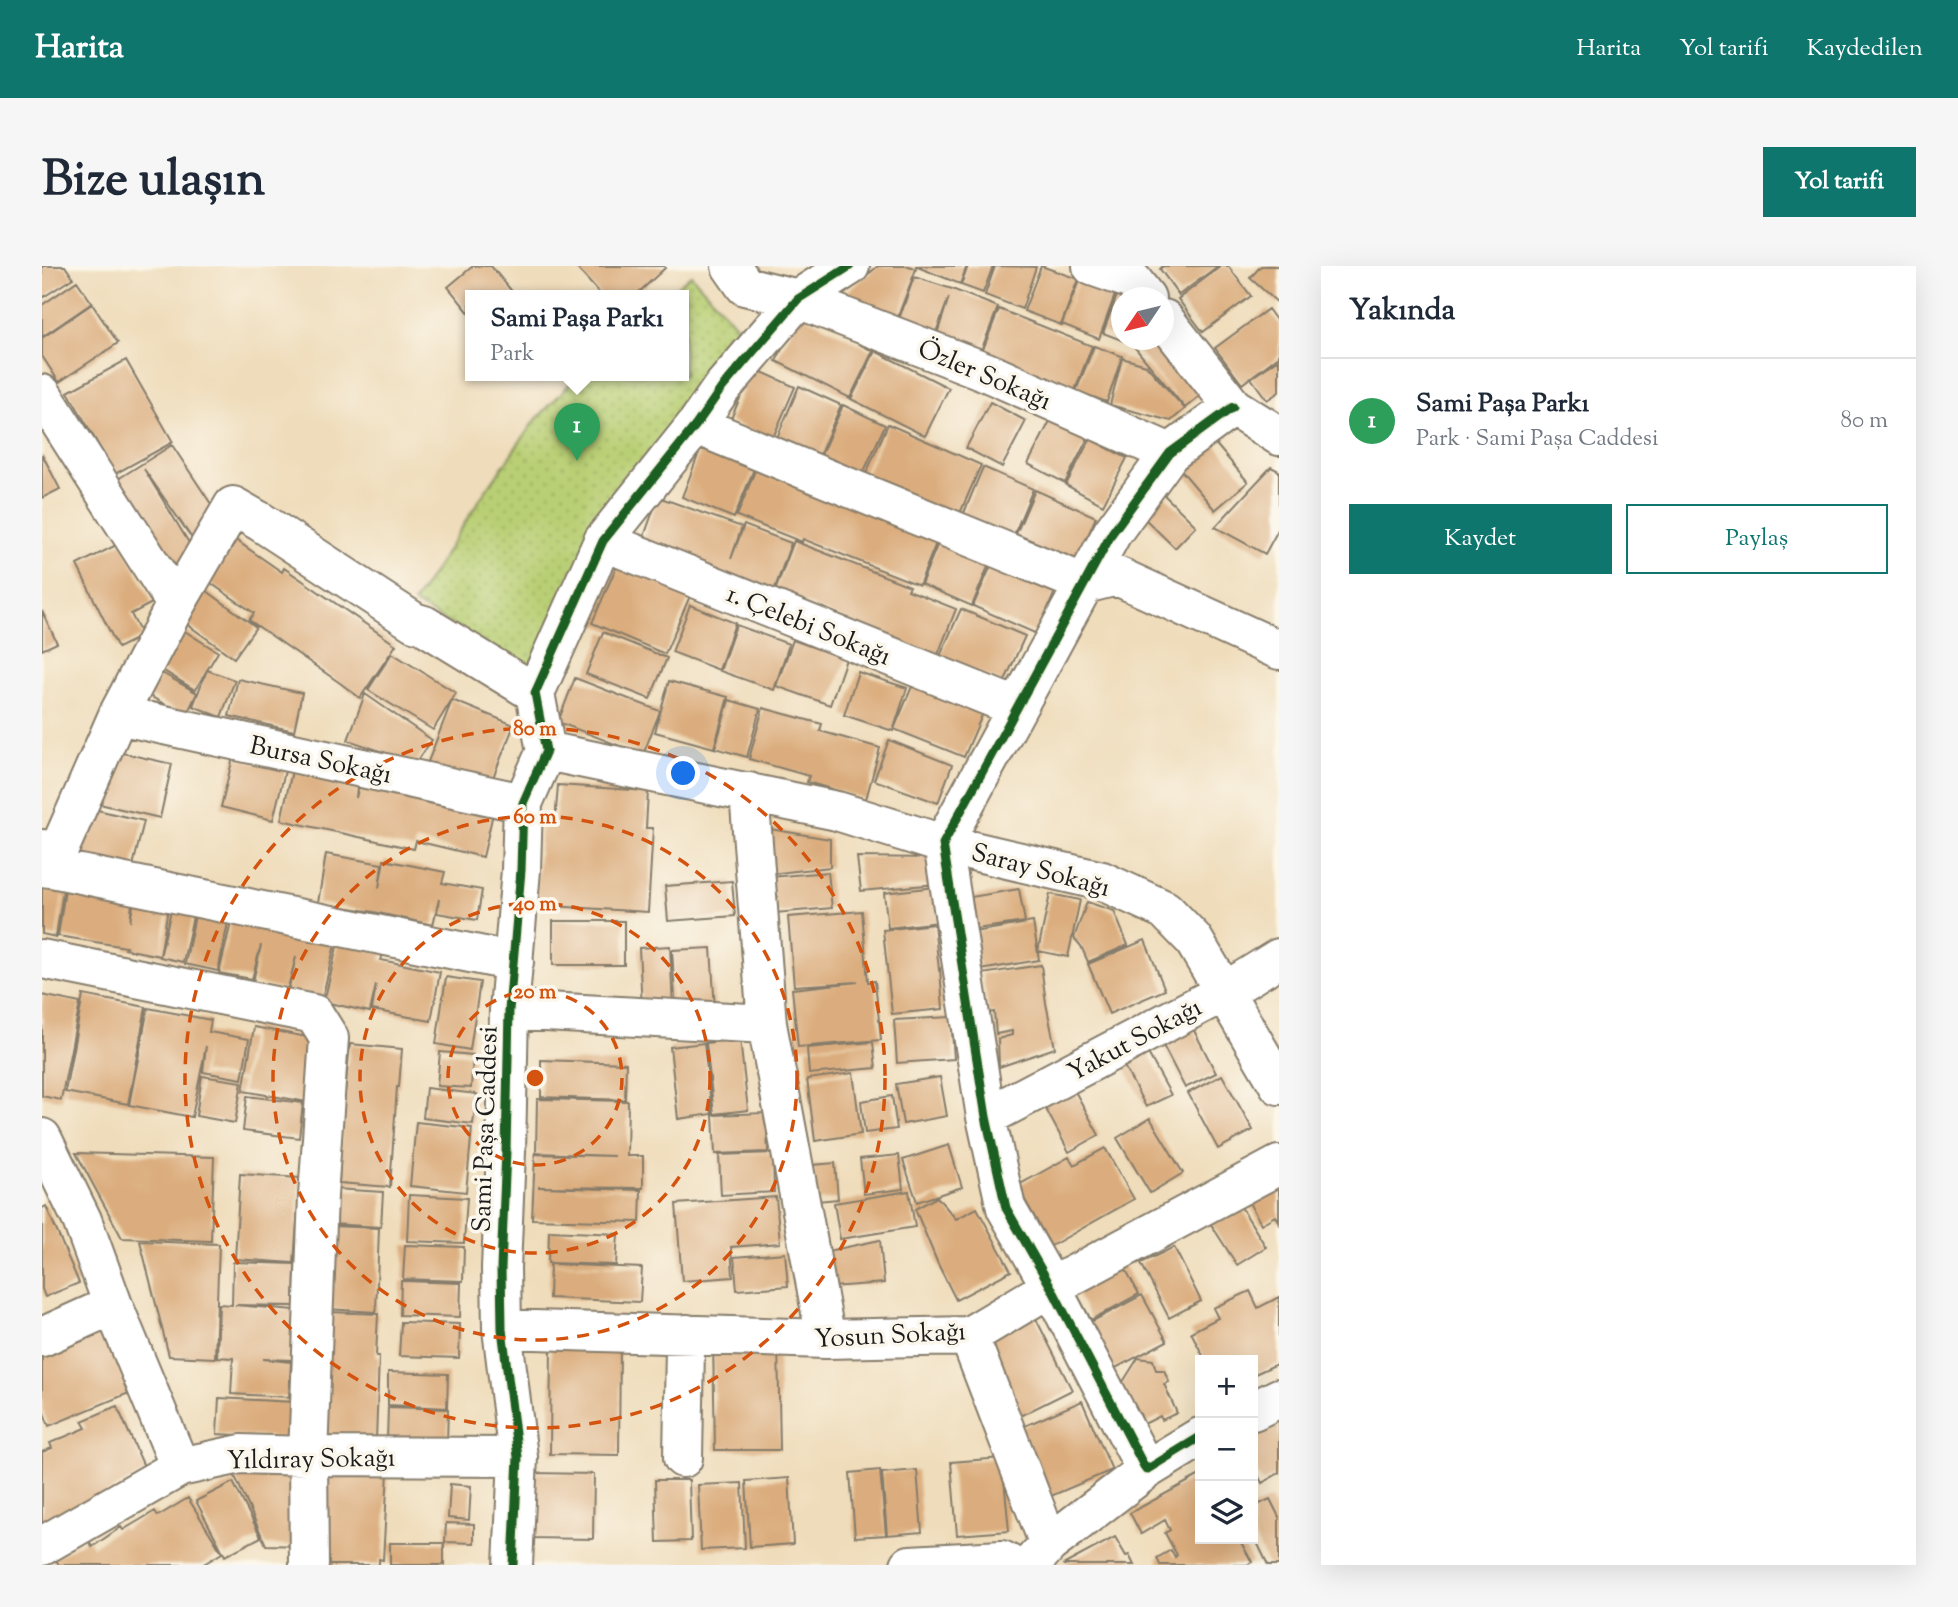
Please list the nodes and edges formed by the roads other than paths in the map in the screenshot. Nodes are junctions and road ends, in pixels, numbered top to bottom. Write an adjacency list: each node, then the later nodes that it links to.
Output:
1 (731, 266): 5 (street, Özler Sokağı)
2 (850, 266): 5 (street)
3 (1091, 266): 4 (street)
4 (1137, 287)
5 (798, 299): 9 (street); 11 (street, Özler Sokağı)
6 (1174, 332): 8 (street)
7 (42, 394): 14 (street)
8 (1233, 407): 10 (street); 11 (street)
9 (696, 425): 12 (street); 13 (street)
10 (1279, 436)
11 (1170, 453): 13 (street)
12 (603, 541): 16 (street); 17 (street, 1. Çelebi Sokağı)
13 (1085, 583): 15 (street); 17 (street)
14 (176, 604): 16 (street); 18 (street)
15 (1279, 650)
16 (535, 693): 19 (street)
17 (1016, 707): 22 (street)
18 (118, 715): 21 (street, Bursa Sokağı); 23 (street)
19 (546, 751): 20 (street, Saray Sokağı); 21 (street, Sami Paşa Caddesi)
20 (749, 792): 22 (street, Saray Sokağı); 29 (street)
21 (523, 803): 26 (street, Sami Paşa Caddesi)
22 (943, 844): 27 (street, Saray Sokağı); 31 (street)
23 (45, 861): 26 (street)
24 (1279, 958): 27 (street, Yakut Sokağı)
25 (42, 959): 44 (street)
26 (514, 962): 28 (street, Sami Paşa Caddesi)
27 (1224, 992): 30 (street, Saray Sokağı); 31 (street, Yakut Sokağı)
28 (509, 1010): 29 (street); 36 (street, Sami Paşa Caddesi)
29 (767, 1024): 40 (street)
30 (1279, 1085)
31 (986, 1117): 34 (street)
32 (42, 1138): 35 (street)
33 (1279, 1165): 34 (street, Yosun Sokağı)
34 (1051, 1287): 38 (street, Yosun Sokağı); 48 (street)
35 (113, 1305): 39 (street); 47 (street)
36 (502, 1329): 37 (street, Yosun Sokağı); 45 (street, Sami Paşa Caddesi)
37 (687, 1334): 40 (street, Yosun Sokağı); 46 (street)
38 (969, 1336): 40 (street, Yosun Sokağı); 50 (street)
39 (42, 1337)
40 (826, 1339)
41 (1279, 1398): 42 (street)
42 (1258, 1408)
43 (1195, 1440): 48 (street)
44 (308, 1456): 45 (street, Yıldıray Sokağı); 47 (street, Yıldıray Sokağı); 51 (street)
45 (518, 1457): 52 (street, Sami Paşa Caddesi)
46 (683, 1458)
47 (180, 1467): 49 (street, Yıldıray Sokağı)
48 (1146, 1470): 50 (street)
49 (42, 1546)
50 (1039, 1555)
51 (309, 1565)
52 (513, 1565)
53 (910, 1565): 54 (street)
54 (1011, 1565)

